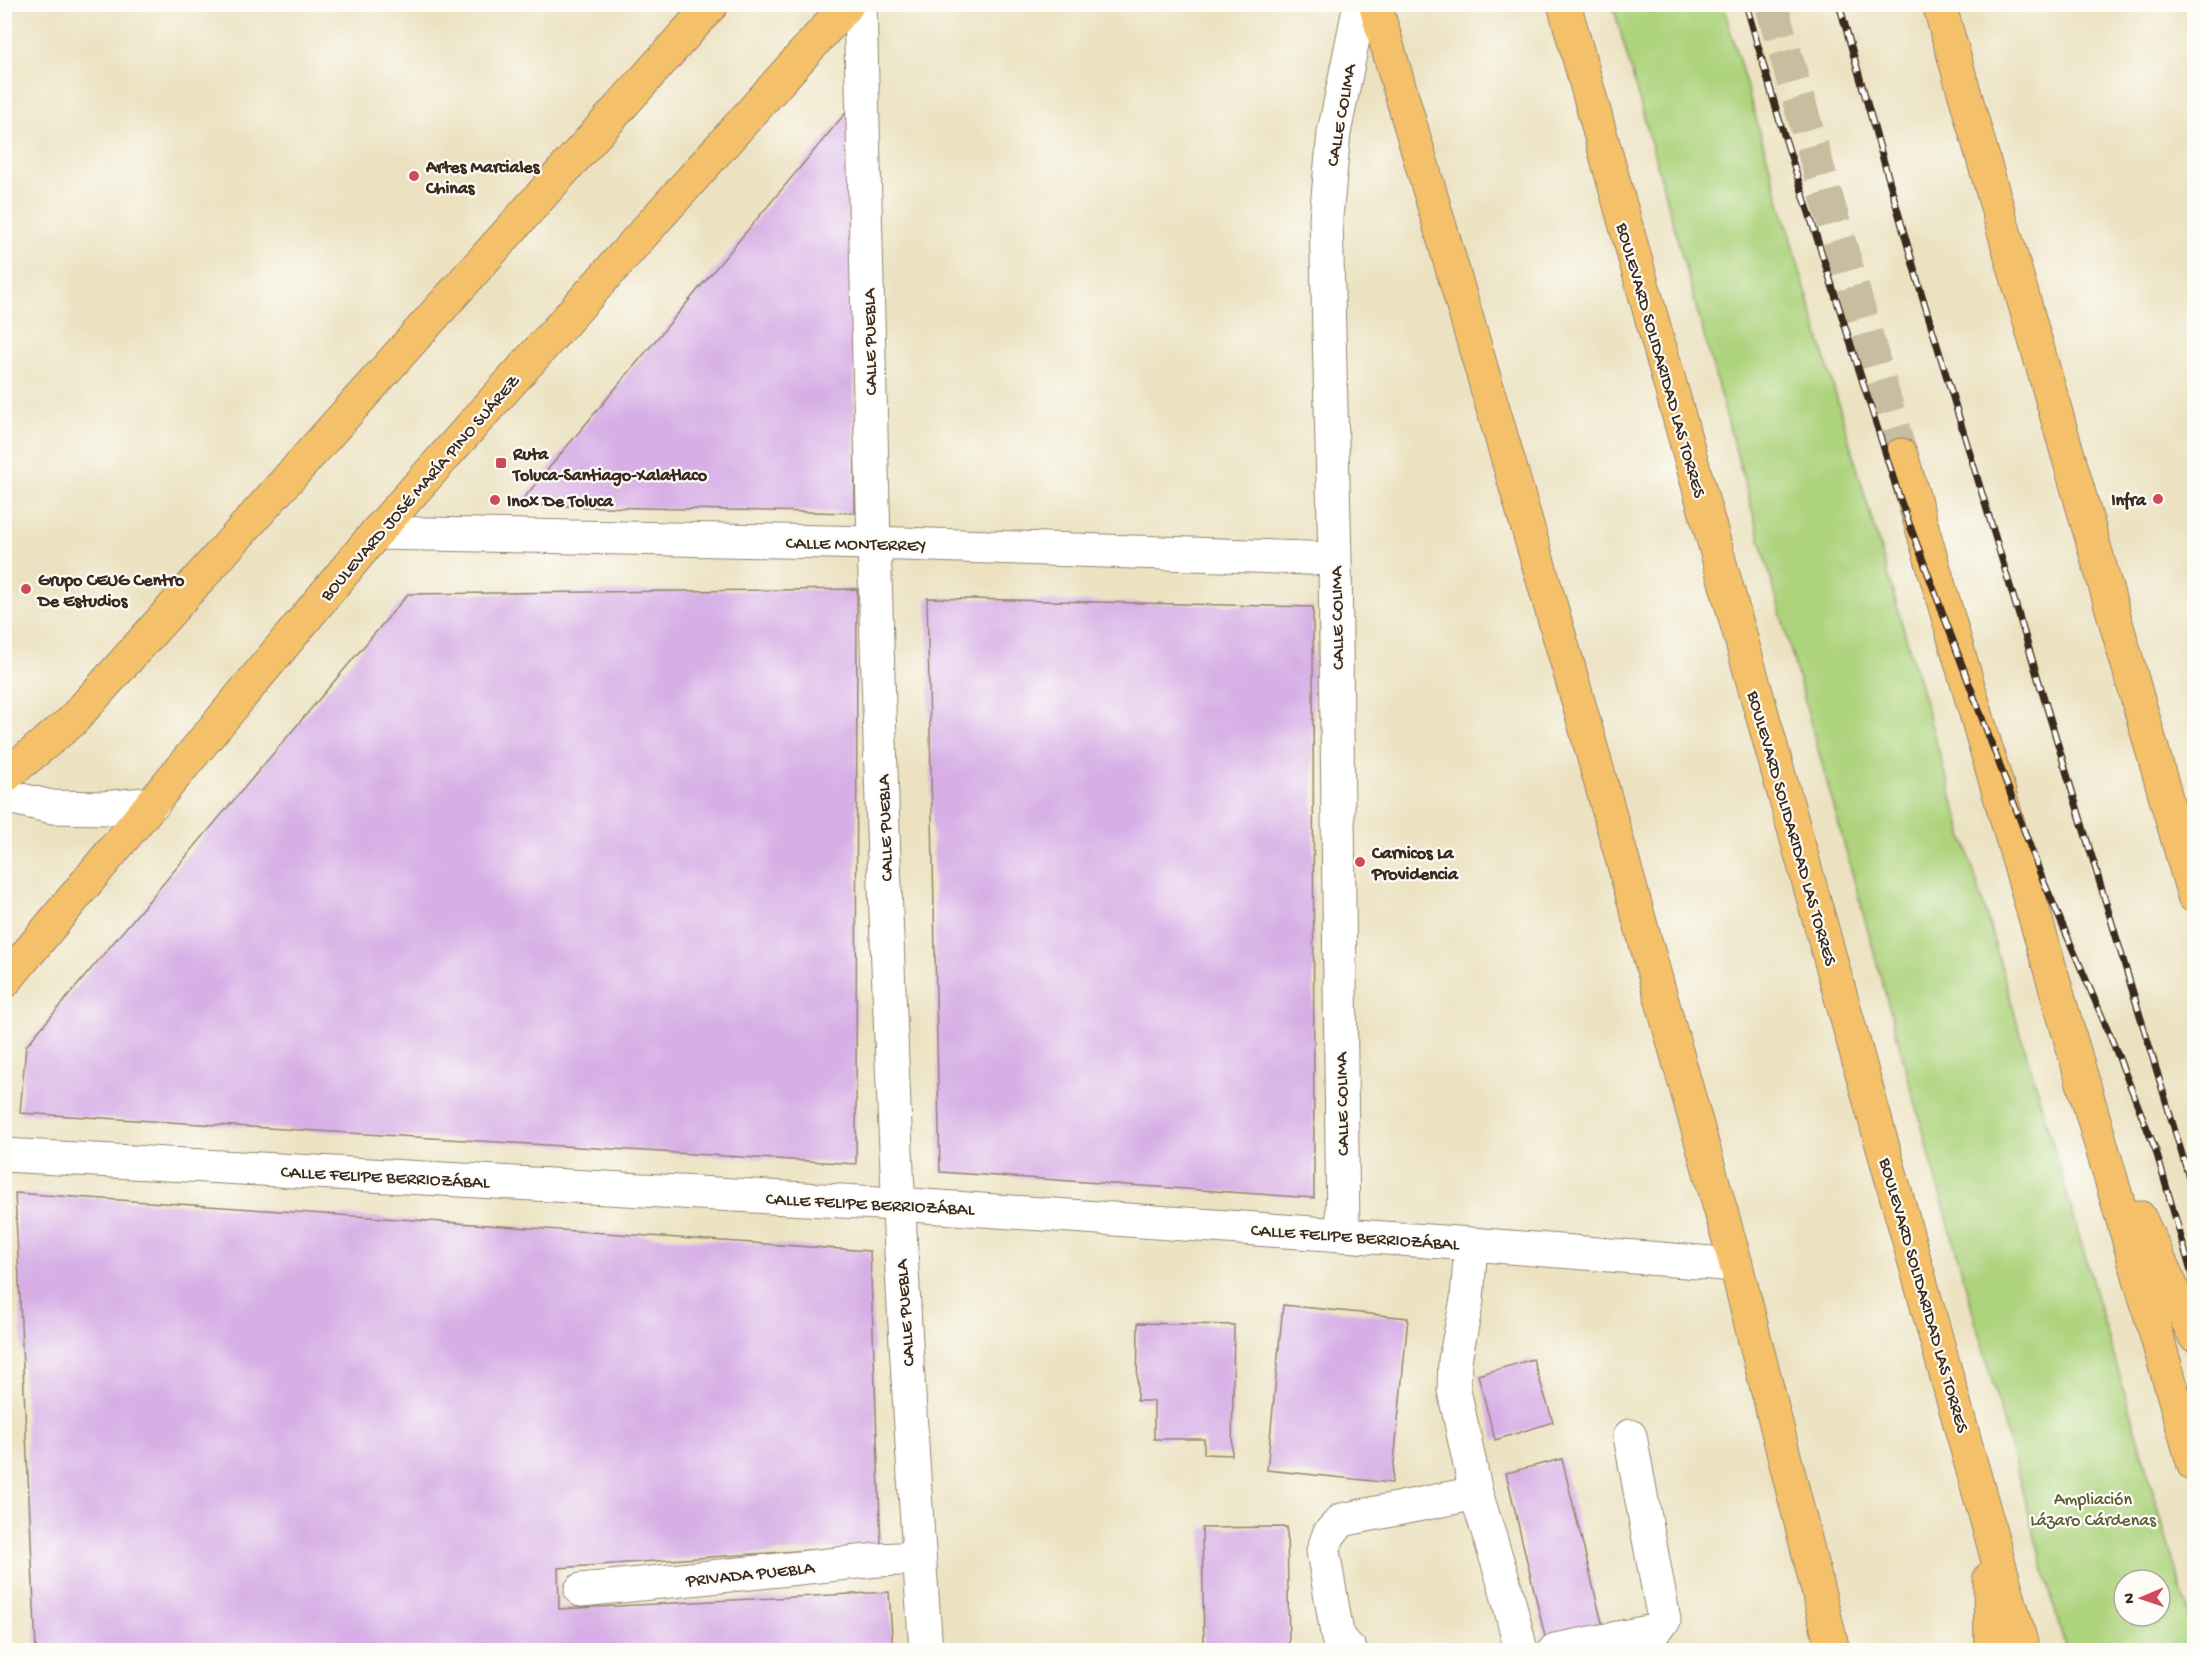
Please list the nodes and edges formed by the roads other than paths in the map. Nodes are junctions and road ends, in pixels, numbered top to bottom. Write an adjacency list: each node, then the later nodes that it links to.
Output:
1 (712, 4): 12 (main road)
2 (848, 4): 9 (main road, BOULEVARD JOSÉ MARÍA PINO SUÁREZ)
3 (860, 4): 10 (street, CALLE PUEBLA)
4 (1360, 4): 11 (street, CALLE COLIMA)
5 (1375, 4): 22 (main road)
6 (1564, 4): 26 (main road, BOULEVARD SOLIDARIDAD LAS TORRES)
7 (1939, 4): 15 (main road)
8 (1901, 455): 17 (main road)
9 (376, 533): 10 (street, CALLE MONTERREY); 14 (main road, BOULEVARD JOSÉ MARÍA PINO SUÁREZ)
10 (874, 543): 11 (street, CALLE MONTERREY); 19 (street, CALLE PUEBLA)
11 (1335, 559): 20 (street, CALLE COLIMA)
12 (4, 777)
13 (4, 796): 14 (street)
14 (154, 803): 16 (main road, BOULEVARD JOSÉ MARÍA PINO SUÁREZ)
15 (2194, 896)
16 (4, 981)
17 (2095, 1122): 23 (main road); 25 (main road)
18 (4, 1155): 19 (street, CALLE FELIPE BERRIOZÁBAL)
19 (897, 1204): 20 (street, CALLE FELIPE BERRIOZÁBAL); 28 (street, CALLE PUEBLA)
20 (1343, 1235): 21 (street, CALLE FELIPE BERRIOZÁBAL)
21 (1471, 1244): 22 (street, CALLE FELIPE BERRIOZÁBAL); 27 (street)
22 (1736, 1265): 34 (main road)
23 (2194, 1335)
24 (1630, 1436): 33 (street)
25 (2194, 1465)
26 (1977, 1481): 35 (main road); 36 (main road, BOULEVARD SOLIDARIDAD LAS TORRES)
27 (1476, 1493): 31 (street); 32 (street)
28 (919, 1558): 29 (street, PRIVADA PUEBLA); 30 (street, CALLE PUEBLA)
29 (581, 1590)
30 (926, 1650)
31 (1350, 1650)
32 (1521, 1650)
33 (1555, 1650)
34 (1833, 1650)
35 (1991, 1650)
36 (2023, 1650)

